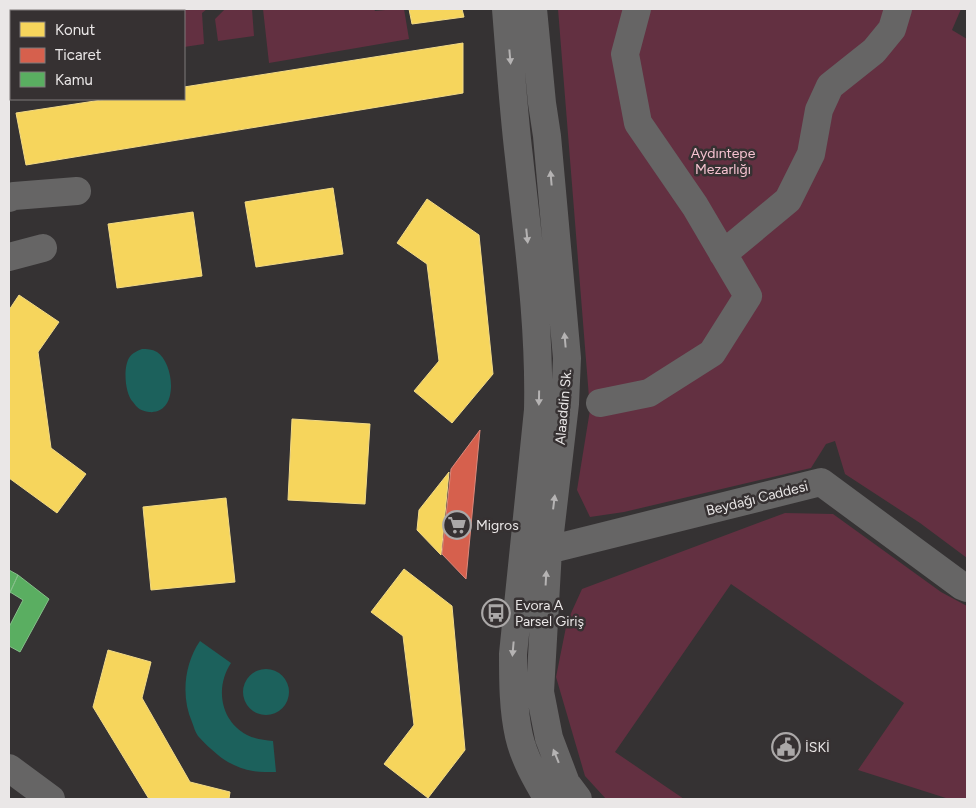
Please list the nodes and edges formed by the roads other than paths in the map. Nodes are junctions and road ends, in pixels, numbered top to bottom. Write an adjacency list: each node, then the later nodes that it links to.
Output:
1 (506, 9): 6 (street, Alaaddin Sk., one-way to 6)
2 (533, 9): 5 (street, Alaaddin Sk.)
3 (637, 9): 12 (street)
4 (898, 9): 12 (street)
5 (542, 103): 6 (street); 7 (street, Alaaddin Sk.)
6 (514, 109): 8 (street, Alaaddin Sk.)
7 (547, 136): 8 (street); 15 (street, Alaaddin Sk., one-way to 7)
8 (516, 137): 15 (street, Alaaddin Sk., one-way to 15)
9 (77, 191): 10 (street)
10 (9, 198)
11 (43, 248): 13 (street)
12 (723, 254): 14 (street)
13 (9, 257)
14 (600, 403)
15 (536, 550): 16 (street, Beydağı Caddesi); 19 (street, Alaaddin Sk., one-way to 19); 20 (street, Alaaddin Sk., one-way to 15)
16 (967, 588)
17 (9, 768): 18 (street)
18 (51, 799)
19 (548, 799)
20 (578, 799)

